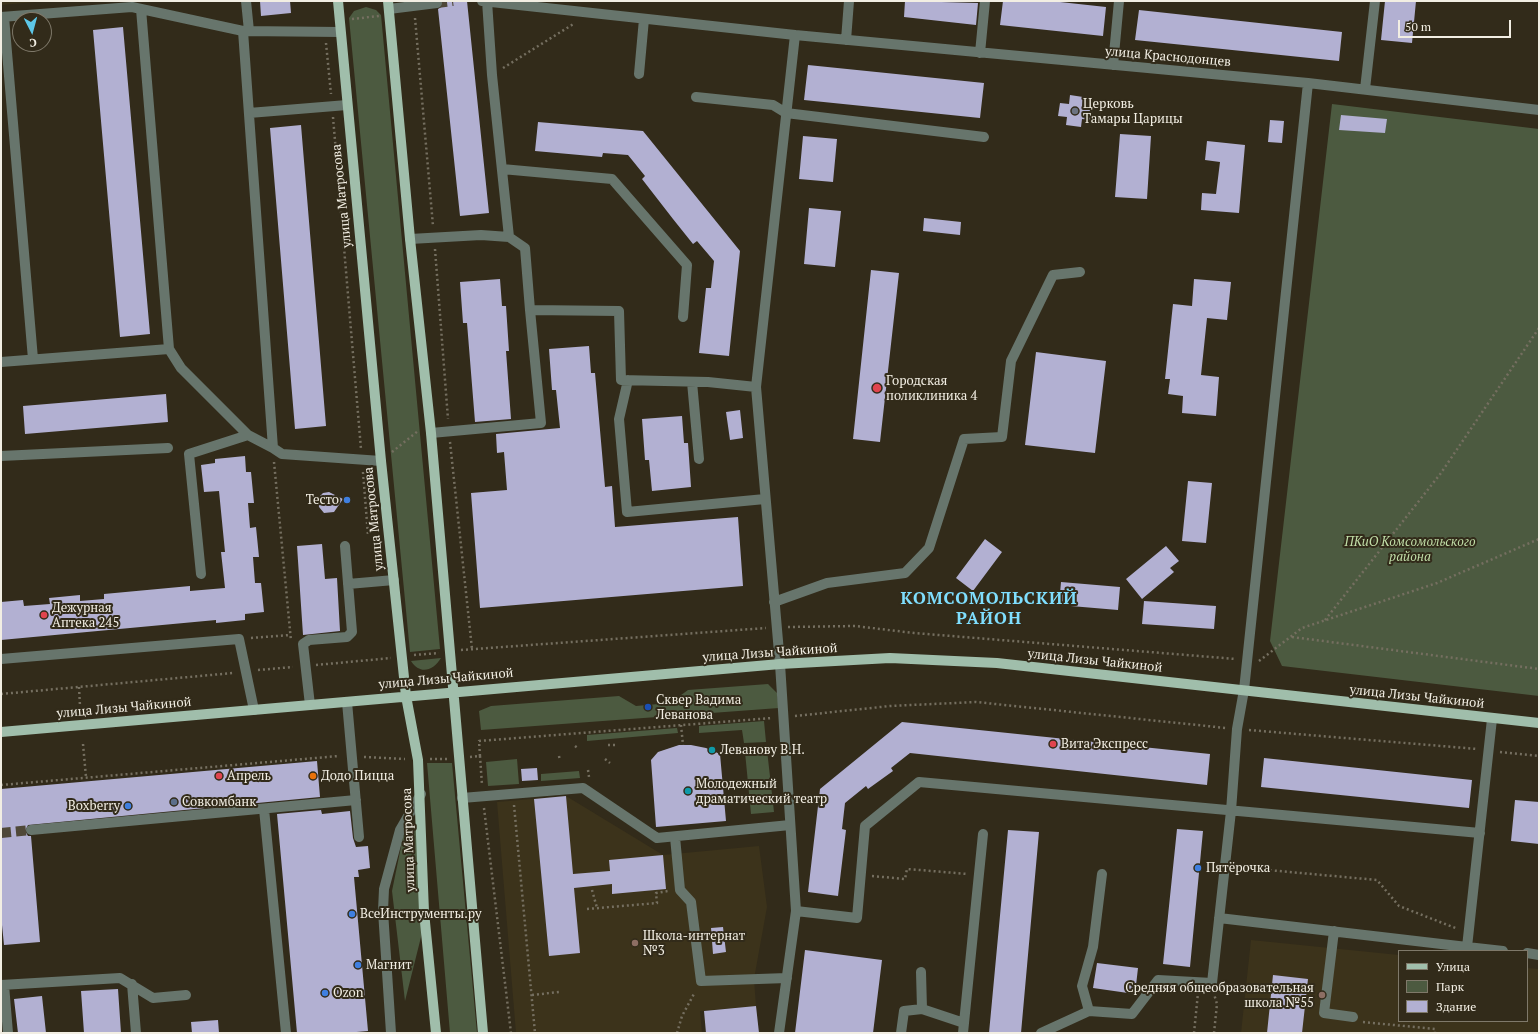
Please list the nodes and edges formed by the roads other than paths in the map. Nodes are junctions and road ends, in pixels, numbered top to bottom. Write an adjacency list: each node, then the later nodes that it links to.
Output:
1 (246, 1): 14 (street)
2 (338, 1): 15 (main road, улица Матросова)
3 (482, 1): 4 (street, улица Краснодонцев)
4 (487, 1): 13 (street, улица Краснодонцев); 29 (street)
5 (849, 1): 17 (street)
6 (985, 1): 18 (street)
7 (1119, 1): 19 (street)
8 (1375, 1): 22 (street)
9 (437, 3): 10 (street)
10 (389, 8): 31 (main road)
11 (141, 9): 12 (street); 14 (street); 35 (street)
12 (3, 17): 36 (street)
13 (644, 19): 16 (street, улица Краснодонцев); 20 (street)
14 (246, 31): 15 (street); 26 (street)
15 (340, 32): 24 (main road, улица Матросова)
16 (795, 36): 17 (street, улица Краснодонцев); 27 (street)
17 (846, 40): 18 (street, улица Краснодонцев)
18 (980, 53): 19 (street, улица Краснодонцев)
19 (1113, 65): 21 (street, улица Краснодонцев)
20 (639, 74)
21 (1308, 83): 22 (street, улица Краснодонцев); 56 (street)
22 (1365, 89): 25 (street, улица Краснодонцев)
23 (696, 97): 27 (street)
24 (346, 105): 26 (street); 47 (main road, улица Матросова)
25 (1539, 110)
26 (249, 113): 44 (street)
27 (786, 113): 28 (street); 40 (street)
28 (984, 137)
29 (502, 169): 30 (street); 34 (street)
30 (509, 237): 31 (street); 33 (street)
31 (410, 239): 41 (main road)
32 (1080, 272): 53 (street)
33 (530, 310): 38 (street); 41 (street)
34 (683, 317)
35 (170, 349): 36 (street); 42 (street)
36 (33, 359): 37 (street)
37 (1, 362)
38 (628, 380): 39 (street); 48 (street)
39 (692, 382): 40 (street); 46 (street)
40 (756, 387): 48 (street)
41 (431, 433): 57 (main road)
42 (248, 435): 44 (street); 50 (street)
43 (168, 448): 45 (street)
44 (273, 448): 47 (street)
45 (1, 456)
46 (699, 459)
47 (381, 461): 51 (main road, улица Матросова)
48 (765, 499): 53 (street)
49 (345, 546): 52 (street)
50 (201, 574)
51 (394, 580): 52 (street); 58 (main road, улица Матросова)
52 (348, 584): 60 (street)
53 (774, 602): 55 (street)
54 (1, 659): 61 (street)
55 (780, 664): 56 (main road, улица Лизы Чайкиной); 57 (main road, улица Лизы Чайкиной); 70 (street)
56 (1244, 690): 62 (main road, улица Лизы Чайкиной); 69 (street)
57 (454, 692): 58 (main road, улица Лизы Чайкиной); 66 (main road)
58 (406, 696): 59 (main road, улица Лизы Чайкиной); 65 (main road, улица Матросова)
59 (347, 702): 60 (main road, улица Лизы Чайкиной); 67 (street)
60 (310, 705): 61 (main road, улица Лизы Чайкиной)
61 (254, 710): 64 (main road, улица Лизы Чайкиной)
62 (1492, 719): 63 (main road, улица Лизы Чайкиной); 72 (street)
63 (1539, 723)
64 (1, 732)
65 (421, 794): 97 (street); 98 (main road, улица Матросова)
66 (462, 798): 75 (street); 99 (main road)
67 (356, 800): 68 (street); 74 (street)
68 (264, 809): 71 (street); 96 (street)
69 (1231, 811): 72 (street); 77 (street); 78 (street)
70 (790, 825): 75 (street); 77 (street)
71 (31, 830)
72 (1480, 833): 80 (street)
73 (983, 834): 93 (street)
74 (359, 837)
75 (675, 837): 85 (street)
76 (1102, 874): 90 (street)
77 (796, 911): 85 (street)
78 (1219, 918): 79 (street); 90 (street)
79 (1334, 931): 80 (street); 92 (street)
80 (1467, 947): 81 (street)
81 (1494, 950)
82 (1528, 954): 83 (street)
83 (1539, 955)
84 (921, 972): 89 (street)
85 (787, 978): 100 (street)
86 (132, 984): 87 (street); 88 (street); 95 (street)
87 (2, 985): 91 (street)
88 (186, 995)
89 (922, 1009): 93 (street); 101 (street)
90 (1089, 1011): 102 (street)
91 (3, 1012): 94 (street)
92 (1353, 1018)
93 (963, 1028)
94 (8, 1033)
95 (136, 1033)
96 (286, 1033)
97 (391, 1033)
98 (436, 1033)
99 (483, 1033)
100 (780, 1033)
101 (901, 1033)
102 (1041, 1033)

